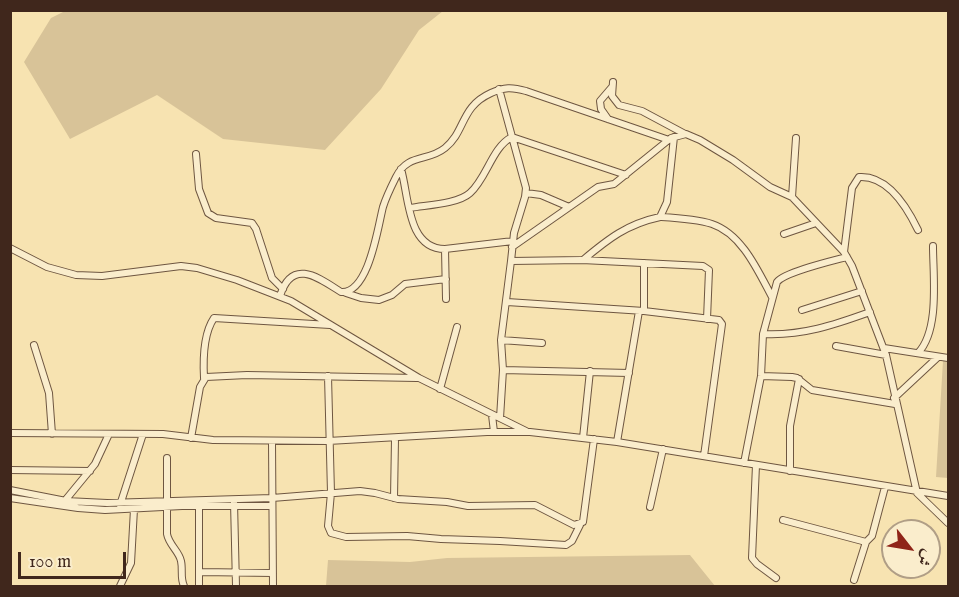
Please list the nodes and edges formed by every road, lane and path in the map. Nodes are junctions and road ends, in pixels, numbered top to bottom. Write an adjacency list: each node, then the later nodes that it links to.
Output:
1 (499, 89): 2 (street); 4 (street); 8 (street)
2 (608, 119): 3 (street); 5 (street)
3 (686, 134): 5 (street); 11 (street)
4 (512, 137): 9 (street); 10 (street); 13 (street)
5 (671, 138): 9 (street); 14 (street)
6 (796, 138): 11 (street)
7 (196, 154): 28 (street)
8 (401, 169): 13 (street); 29 (street)
9 (626, 175): 12 (street)
10 (526, 193): 12 (street); 18 (street)
11 (792, 197): 15 (street)
12 (569, 207): 18 (street)
13 (410, 208): 20 (street)
14 (660, 217): 23 (street); 30 (street)
15 (816, 223): 17 (street); 22 (street)
16 (918, 230): 22 (street)
17 (784, 234)
18 (513, 244): 20 (street); 24 (street)
19 (933, 246): 47 (street)
20 (445, 249): 26 (street)
21 (12, 250): 28 (street)
22 (846, 254): 27 (street); 30 (street)
23 (582, 260): 24 (street); 25 (street)
24 (511, 261): 32 (street)
25 (644, 263): 34 (street); 37 (street)
26 (446, 279): 29 (street); 31 (street)
27 (862, 291): 33 (street); 35 (street)
28 (281, 292): 29 (street); 36 (street)
29 (346, 292)
30 (772, 297): 41 (street)
31 (446, 299)
32 (507, 302): 34 (street); 42 (street)
33 (802, 310)
34 (641, 311): 37 (street); 52 (street)
35 (870, 312): 41 (street); 46 (street)
36 (318, 317): 38 (street); 39 (street)
37 (707, 319): 76 (street)
38 (307, 324): 39 (street); 55 (street)
39 (330, 325): 56 (street)
40 (457, 327): 58 (street)
41 (763, 334): 54 (street)
42 (501, 340): 43 (street); 50 (street)
43 (543, 343)
44 (34, 345): 65 (street)
45 (836, 346): 46 (street)
46 (885, 352): 47 (street); 59 (street)
47 (918, 353): 48 (street)
48 (938, 357): 49 (street); 59 (street)
49 (948, 358)
50 (503, 370): 51 (street); 61 (street)
51 (590, 371): 52 (street); 69 (street)
52 (629, 373): 74 (street)
53 (328, 376): 55 (street); 56 (street); 73 (street)
54 (761, 376): 57 (street); 78 (street)
55 (204, 378): 68 (street)
56 (419, 378): 58 (street)
57 (799, 379): 59 (street); 82 (street)
58 (440, 389): 60 (street)
59 (895, 401): 86 (street)
60 (492, 415): 61 (street); 62 (street)
61 (500, 418): 63 (street)
62 (494, 432): 63 (street); 70 (street)
63 (530, 432): 69 (street)
64 (10, 433): 65 (street)
65 (52, 434): 66 (street)
66 (109, 434): 67 (street); 81 (street)
67 (142, 434): 68 (street); 91 (street)
68 (191, 438): 72 (street)
69 (583, 438): 71 (street)
70 (394, 439): 73 (street); 90 (street)
71 (594, 439): 74 (street); 102 (street)
72 (272, 441): 73 (street); 89 (street)
73 (328, 441): 85 (street)
74 (617, 442): 75 (street)
75 (663, 449): 76 (street); 97 (street)
76 (704, 456): 78 (street)
77 (167, 458): 95 (street)
78 (744, 463): 79 (street)
79 (756, 465): 82 (street); 107 (street)
80 (10, 470): 81 (street)
81 (90, 471): 94 (street)
82 (790, 471): 83 (street)
83 (885, 487): 86 (street); 103 (street)
84 (10, 490): 94 (street)
85 (331, 493): 89 (street); 90 (street); 102 (street)
86 (917, 493): 87 (street); 101 (street)
87 (948, 496)
88 (10, 498): 94 (street)
89 (272, 498): 93 (street); 96 (street)
90 (394, 498): 102 (street)
91 (121, 502): 94 (street); 95 (street); 99 (street)
92 (199, 502): 93 (street); 95 (street); 104 (street)
93 (234, 502): 96 (street); 105 (street)
94 (63, 503): 99 (street)
95 (167, 503): 98 (street); 110 (street)
96 (272, 506): 106 (street)
97 (650, 507)
98 (134, 508): 99 (street); 109 (street)
99 (118, 510)
100 (783, 520): 103 (street)
101 (948, 523)
102 (580, 525)
103 (866, 542): 108 (street)
104 (200, 572): 105 (street); 111 (street)
105 (236, 572): 106 (street); 112 (street)
106 (273, 573): 113 (street)
107 (776, 578)
108 (854, 580)
109 (120, 586)
110 (184, 586)
111 (199, 586)
112 (236, 586)
113 (273, 586)

